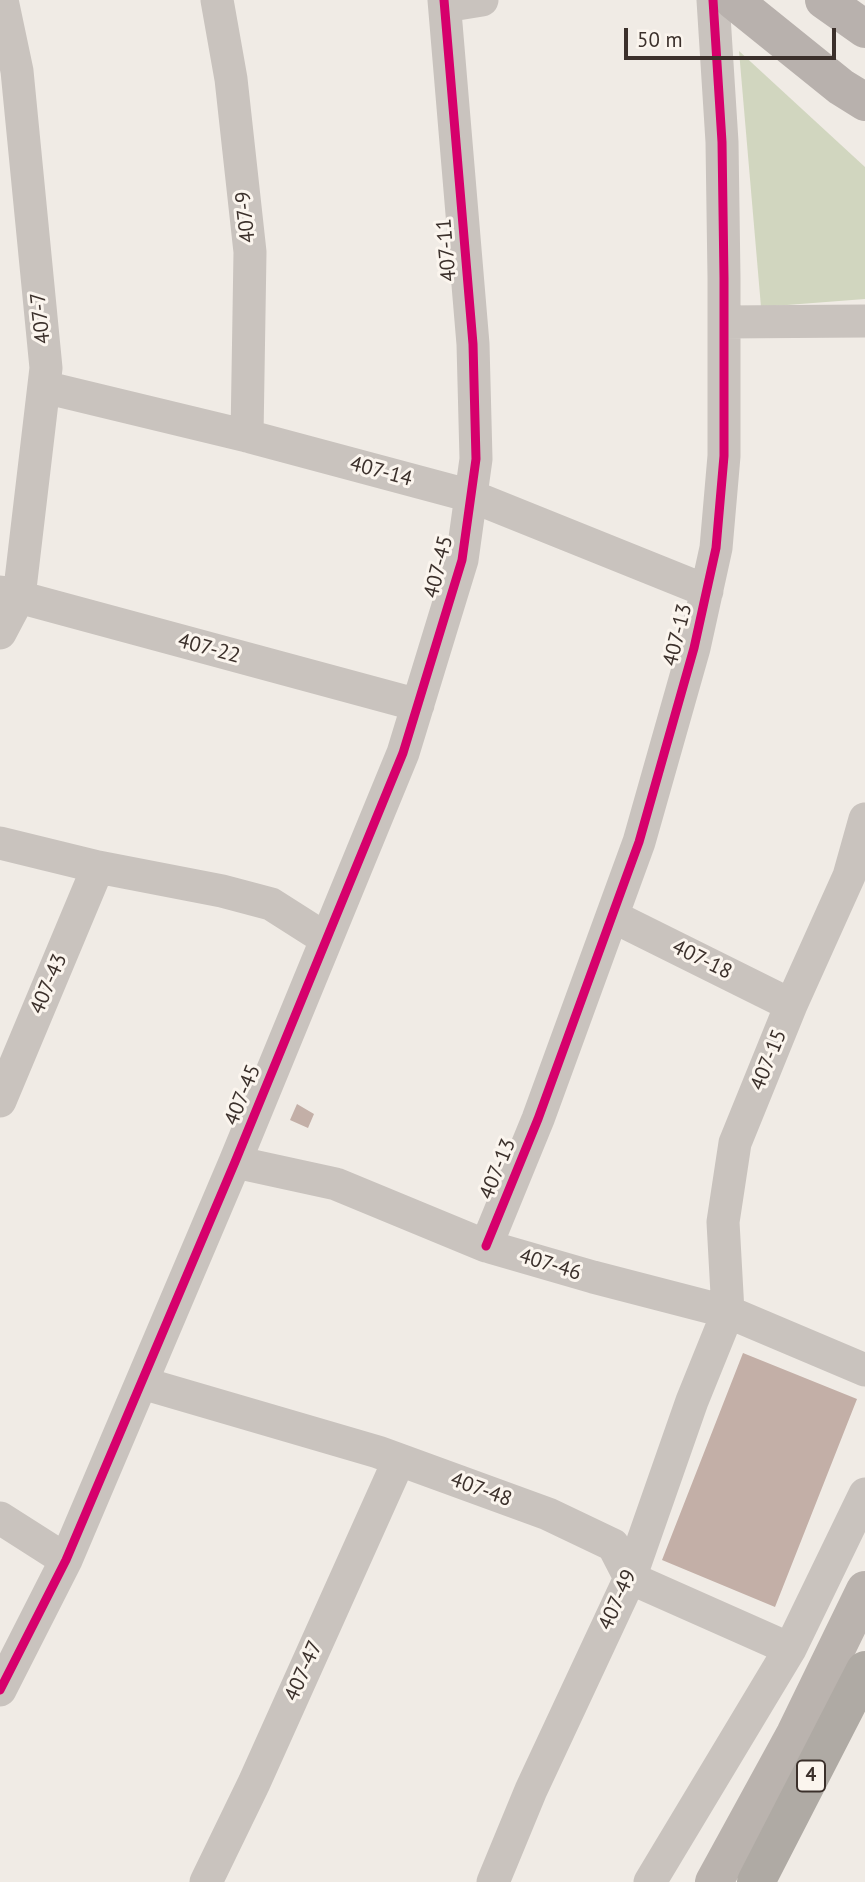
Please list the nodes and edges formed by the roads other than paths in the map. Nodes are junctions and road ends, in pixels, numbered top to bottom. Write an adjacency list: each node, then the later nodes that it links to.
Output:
1 (2, 0): 12 (street, 407-7)
2 (217, 0): 13 (street, 407-9)
3 (482, 0): 6 (street)
4 (713, 0): 11 (street, 407-13)
5 (733, 0): 9 (main road)
6 (445, 3): 14 (street, 407-11)
7 (841, 9): 8 (main road)
8 (865, 29)
9 (857, 101)
10 (865, 321): 11 (street)
11 (724, 322): 15 (street, 407-13)
12 (44, 387): 13 (street, 407-14); 16 (street, 407-7)
13 (247, 436): 14 (street, 407-14)
14 (471, 496): 15 (street, 407-14); 18 (street, 407-45)
15 (707, 590): 22 (street, 407-13)
16 (9, 595): 17 (street, 407-7); 18 (street, 407-22)
17 (0, 633)
18 (418, 705): 23 (street, 407-45)
19 (865, 819): 24 (street, 407-15)
20 (0, 843): 21 (street)
21 (98, 867): 23 (street); 25 (street, 407-43)
22 (612, 916): 24 (street, 407-18); 27 (street, 407-13)
23 (326, 939): 26 (street, 407-45)
24 (791, 1004): 28 (street, 407-15)
25 (0, 1101)
26 (235, 1162): 27 (street, 407-46); 30 (street, 407-45)
27 (486, 1246): 28 (street, 407-46)
28 (728, 1312): 29 (street, 407-46); 35 (street, 407-49)
29 (865, 1370)
30 (142, 1383): 31 (street, 407-48); 34 (street, 407-45)
31 (399, 1460): 35 (street, 407-48); 40 (street, 407-47)
32 (865, 1494): 37 (street)
33 (0, 1518): 34 (street)
34 (66, 1560): 39 (street, 407-45)
35 (630, 1578): 37 (street); 41 (street, 407-49)
36 (865, 1590): 43 (main road)
37 (790, 1649): 42 (street)
38 (865, 1670): 44 (highway, 4)
39 (0, 1690)
40 (206, 1882)
41 (492, 1882)
42 (650, 1882)
43 (714, 1882)
44 (756, 1882)

